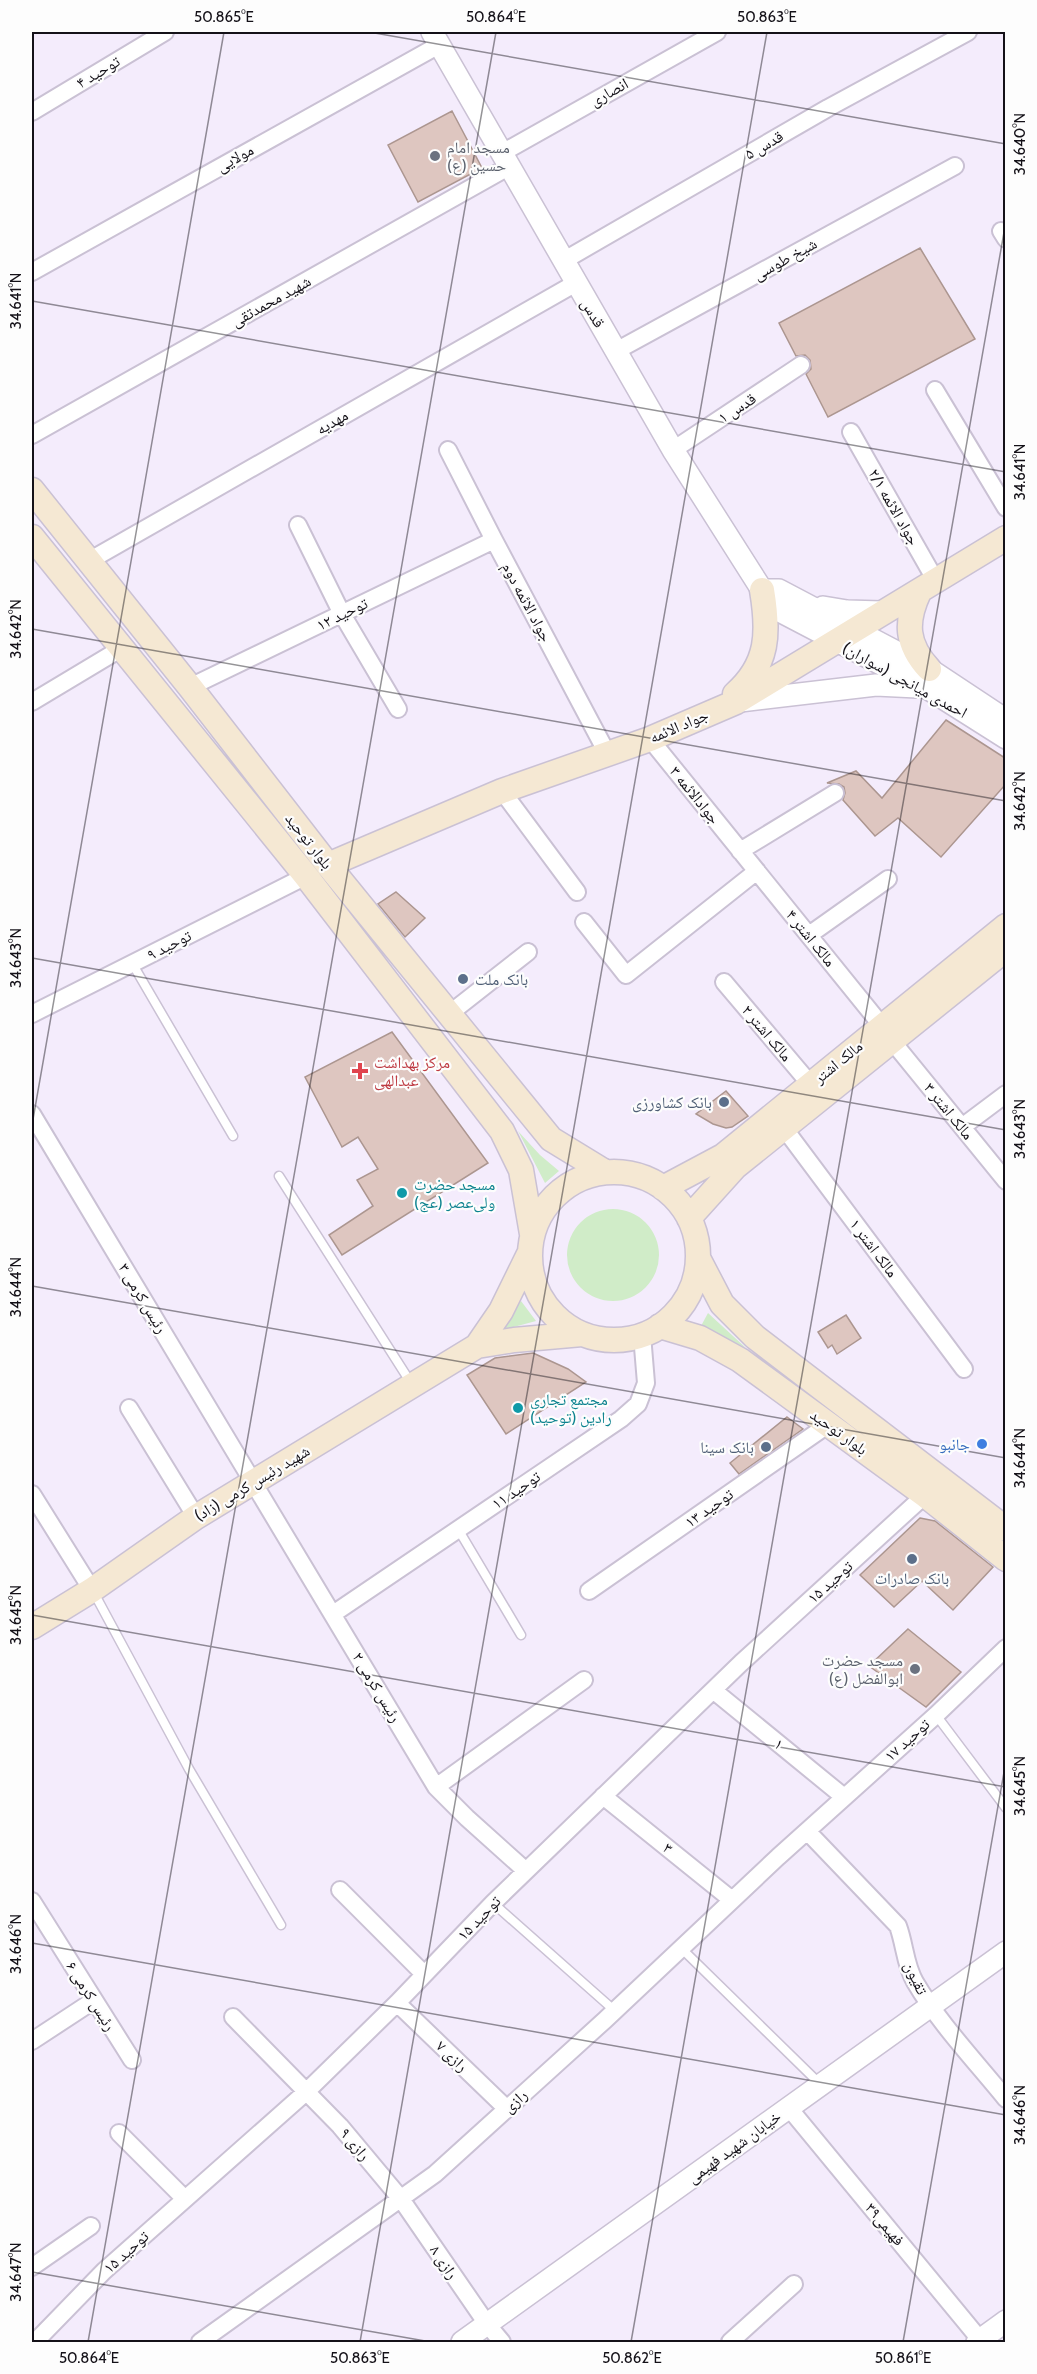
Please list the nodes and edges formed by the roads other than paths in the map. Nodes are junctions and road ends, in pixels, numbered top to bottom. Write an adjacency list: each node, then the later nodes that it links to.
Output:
1 (165, 32): 5 (street, توحید ۴)
2 (717, 32): 6 (street, انصاری)
3 (968, 32): 8 (street, قدس ۵)
4 (435, 38): 6 (street, قدس); 9 (street, مولایی)
5 (32, 112)
6 (506, 160): 8 (street, قدس); 15 (street, شهید محمدتقی)
7 (955, 166): 11 (street, شیخ طوسی)
8 (563, 261): 10 (street, قدس)
9 (32, 272)
10 (576, 283): 11 (street, قدس); 24 (street, مهدیه)
11 (616, 351): 17 (street, قدس)
12 (801, 365): 17 (street, قدس ۱)
13 (935, 390): 19 (street)
14 (851, 432): 25 (street, جواد الائمه ۲/۱)
15 (32, 435)
16 (448, 450): 23 (street, جواد الائمه دوم)
17 (673, 450): 26 (street, قدس)
18 (32, 490): 24 (main road, بلوار توحید)
19 (1005, 508)
20 (298, 525): 29 (street)
21 (32, 537): 31 (main road, بلوار توحید)
22 (1005, 538): 25 (main road, جواد الائمه)
23 (494, 540): 29 (street, توحید ۱۲); 40 (street, جواد الائمه دوم)
24 (87, 561): 33 (main road, بلوار توحید)
25 (927, 586): 28 (main road, جواد الائمه); 32 (main road)
26 (762, 590): 27 (street); 30 (street, قدس); 35 (main road)
27 (798, 601): 28 (street); 30 (street)
28 (882, 612): 30 (main road, جواد الائمه)
29 (342, 614): 33 (street, توحید ۱۲); 36 (street)
30 (844, 635): 32 (street, احمدی میانجی (سواران)); 35 (main road, جواد الائمه)
31 (122, 648): 34 (street); 46 (main road, بلوار توحید)
32 (928, 678): 35 (street); 37 (street, احمدی میانجی (سواران)); 38 (street, احمدی میانجی (سواران))
33 (190, 687): 44 (main road, بلوار توحید)
34 (32, 702)
35 (726, 706): 39 (main road, جواد الائمه)
36 (398, 709)
37 (1005, 720)
38 (1005, 738)
39 (650, 739): 40 (main road, جواد الائمه); 43 (street, جوادالائمه ۳)
40 (607, 753): 41 (main road, جواد الائمه)
41 (502, 791): 44 (main road, جواد الائمه); 48 (street)
42 (835, 793): 43 (street)
43 (740, 851): 45 (street, مالک اشتر ۴)
44 (328, 865): 57 (main road, بلوار توحید)
45 (757, 871): 49 (street); 51 (street, مالک اشتر ۴)
46 (306, 876): 54 (street, توحید ۹); 70 (main road, بلوار توحید)
47 (888, 879): 51 (street)
48 (577, 892)
49 (584, 922)
50 (1005, 926): 58 (main road, مالک اشتر)
51 (809, 936): 58 (street, مالک اشتر ۴)
52 (1005, 949): 58 (main road, مالک اشتر)
53 (528, 952): 57 (street)
54 (132, 963): 56 (street, توحید ۹); 64 (lane)
55 (724, 982): 59 (street, مالک اشتر ۲)
56 (32, 1014)
57 (449, 1014): 65 (main road, بلوار توحید)
58 (887, 1034): 59 (main road, مالک اشتر); 62 (street, مالک اشتر ۳); 63 (main road, مالک اشتر)
59 (811, 1085): 68 (main road, مالک اشتر)
60 (1005, 1094): 62 (street)
61 (32, 1114): 79 (street, رئیس کرمی ۳)
62 (962, 1127): 67 (street, مالک اشتر ۳)
63 (784, 1128): 69 (main road, مالک اشتر); 75 (street, مالک اشتر ۱)
64 (233, 1136)
65 (605, 1172): 68 (main road); 70 (main road)
66 (279, 1176): 76 (lane)
67 (1005, 1181)
68 (663, 1188): 69 (main road)
69 (689, 1218): 71 (main road)
70 (531, 1244): 73 (main road); 74 (main road)
71 (698, 1258): 72 (main road); 84 (main road, بلوار توحید)
72 (651, 1331): 73 (main road); 78 (main road, بلوار توحید); 83 (street, توحید ۱۱)
73 (582, 1334): 74 (main road)
74 (477, 1346): 76 (main road, شهید رئیس کرمی (زاد))
75 (964, 1369)
76 (413, 1386): 79 (main road, شهید رئیس کرمی (زاد))
77 (129, 1408): 82 (street)
78 (830, 1424): 81 (main road, بلوار توحید); 87 (street, توحید ۱۳)
79 (255, 1482): 82 (main road, شهید رئیس کرمی (زاد)); 88 (street, رئیس کرمی ۲)
80 (32, 1494): 86 (street)
81 (925, 1495): 85 (main road, بلوار توحید); 93 (street, توحید ۱۵)
82 (196, 1517): 86 (main road, شهید رئیس کرمی (زاد))
83 (458, 1529): 88 (street, توحید ۱۱); 90 (lane)
84 (1005, 1529)
85 (1005, 1559)
86 (92, 1590): 89 (main road, شهید رئیس کرمی (زاد)); 105 (lane)
87 (589, 1591)
88 (333, 1614): 95 (street, رئیس کرمی ۲)
89 (32, 1627)
90 (521, 1635)
91 (1005, 1648): 94 (street, توحید ۱۷)
92 (584, 1680): 95 (street)
93 (713, 1690): 96 (street, توحید ۱۵); 97 (street, ۱)
94 (936, 1714): 97 (street, توحید ۱۷); 98 (lane)
95 (436, 1787): 100 (street, رئیس کرمی ۲)
96 (603, 1796): 100 (street, توحید ۱۵); 102 (street, ۳)
97 (844, 1797): 99 (street, توحید ۱۷)
98 (1005, 1808)
99 (807, 1831): 102 (street, رازی); 111 (street, تقیون)
100 (526, 1871): 104 (street, توحید ۱۵)
101 (340, 1890): 108 (street)
102 (732, 1900): 106 (street, رازی)
103 (32, 1901): 109 (street, رئیس کرمی ۶)
104 (493, 1903): 108 (street, توحید ۱۵); 112 (lane)
105 (281, 1925)
106 (681, 1948): 112 (street, رازی); 116 (lane)
107 (1005, 1952): 111 (street, خیابان شهید فهیمی)
108 (424, 1974): 110 (street, توحید ۱۵)
109 (93, 2001): 114 (street); 115 (street, رئیس کرمی ۶)
110 (397, 2003): 117 (street, توحید ۱۵); 120 (street, رازی ۷)
111 (931, 2006): 116 (street, خیابان شهید فهیمی); 118 (street, تقیون)
112 (615, 2011): 120 (street, رازی)
113 (233, 2017): 117 (street, رازی ۹)
114 (32, 2041)
115 (132, 2060)
116 (821, 2085): 119 (street, خیابان شهید فهیمی)
117 (306, 2092): 122 (street, توحید ۱۵); 123 (street, رازی ۹)
118 (1005, 2099)
119 (789, 2108): 128 (street, خیابان شهید فهیمی); 129 (street, فهیمی۳۹)
120 (507, 2109): 123 (street, رازی)
121 (119, 2133): 122 (street)
122 (185, 2199): 130 (street, توحید ۱۵)
123 (401, 2199): 128 (street, رازی ۸); 131 (street, رازی)
124 (91, 2226): 125 (street)
125 (32, 2267)
126 (794, 2284): 134 (street)
127 (1005, 2321): 129 (street)
128 (487, 2324): 132 (street, خیابان شهید فهیمی); 133 (street, رازی ۸)
129 (980, 2342)
130 (35, 2343)
131 (200, 2343)
132 (462, 2343)
133 (502, 2343)
134 (730, 2343)

